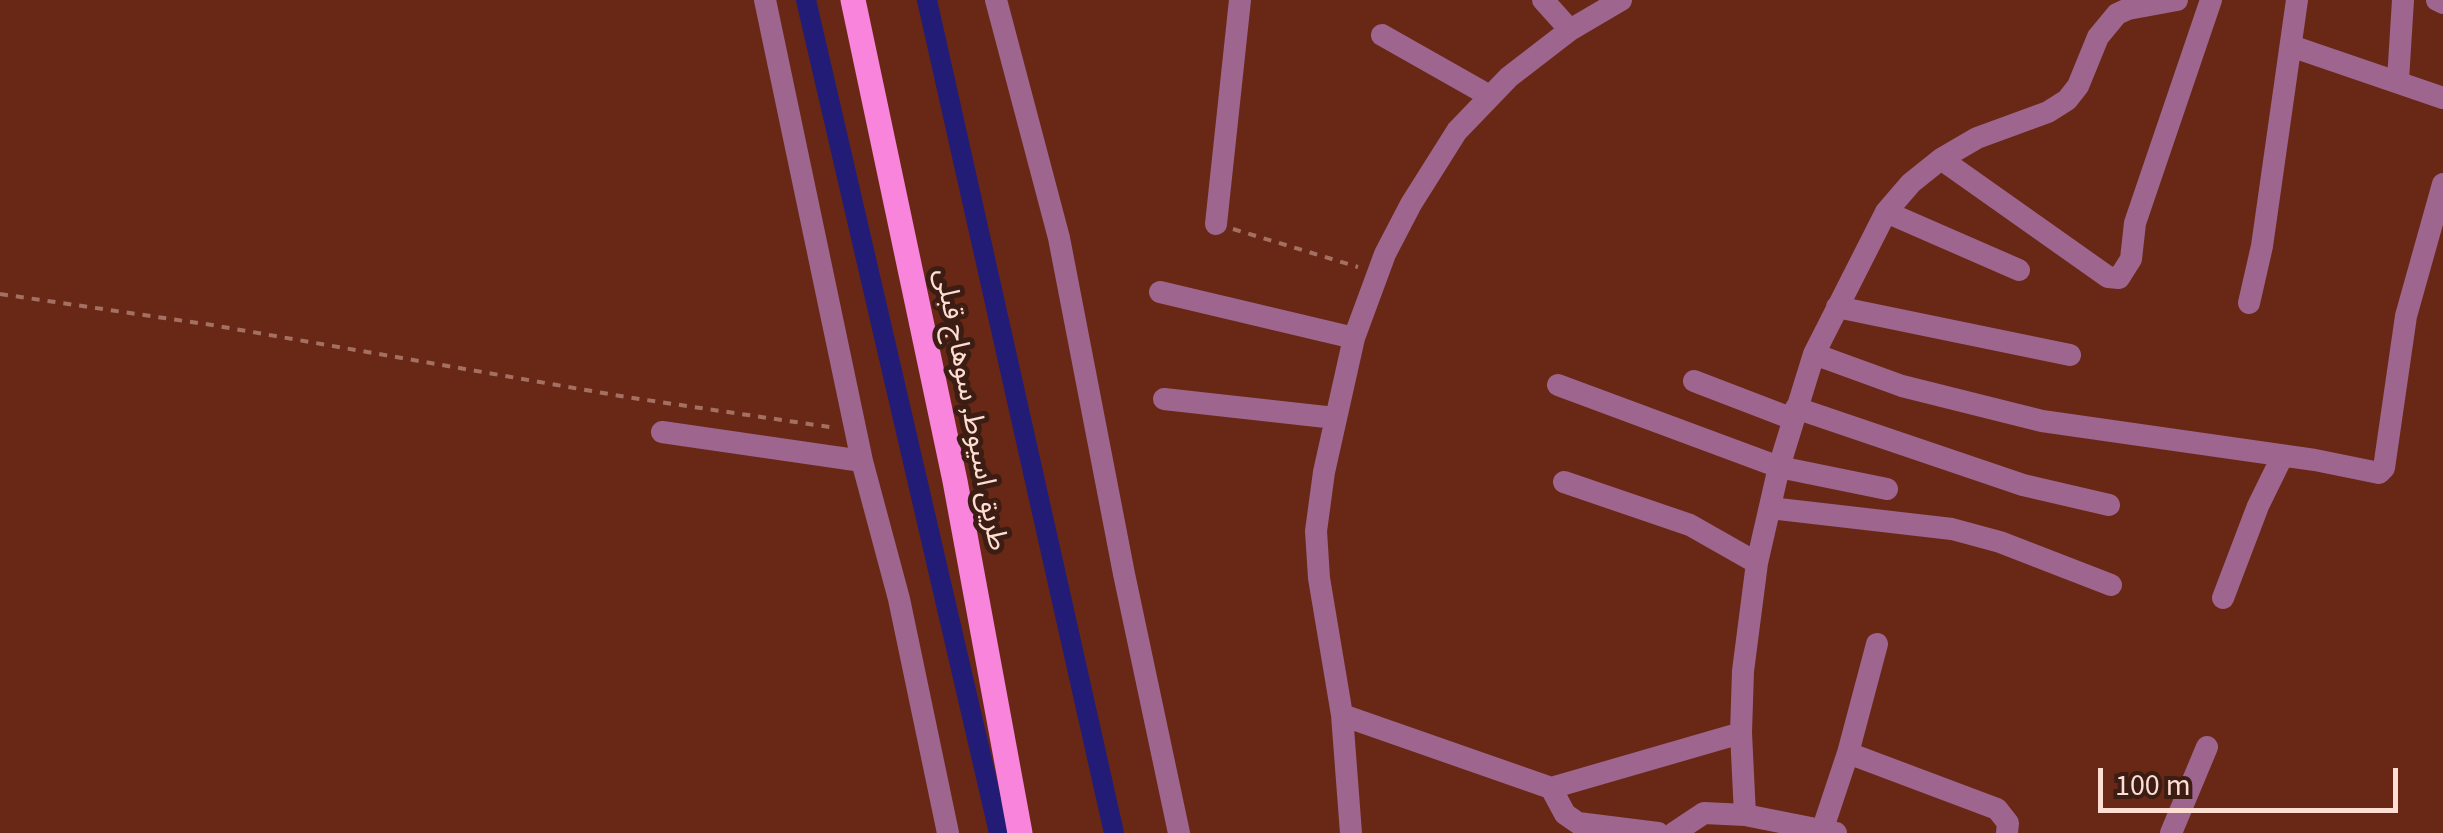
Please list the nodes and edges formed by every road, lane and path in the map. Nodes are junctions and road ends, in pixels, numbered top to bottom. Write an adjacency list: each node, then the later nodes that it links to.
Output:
1 (765, 0): 35 (street)
2 (852, 0): 57 (main road, طريق اسيوط, سوهاج قبلى)
3 (996, 0): 58 (street)
4 (1240, 0): 20 (street)
5 (1543, 0): 11 (street)
6 (1621, 0): 11 (street)
7 (2177, 0): 17 (street)
8 (2211, 0): 17 (street)
9 (2297, 0): 13 (street)
10 (2403, 0): 14 (street)
11 (1570, 30): 15 (street)
12 (1382, 35): 15 (street)
13 (2291, 46): 14 (street); 25 (street)
14 (2398, 80): 16 (street)
15 (1488, 95): 22 (street)
16 (2443, 98)
17 (1941, 159): 19 (street)
18 (2443, 184): 37 (street)
19 (1886, 212): 21 (street); 26 (street)
20 (1216, 224): 22 (path)
21 (2018, 270)
22 (1377, 272): 27 (street)
23 (1160, 292): 27 (street)
24 (0, 294): 35 (path)
25 (2249, 303)
26 (1838, 307): 28 (street); 29 (street)
27 (1354, 338): 34 (street)
28 (1814, 354): 33 (street); 37 (street)
29 (2070, 355)
30 (1694, 382): 33 (street)
31 (1558, 385): 39 (street)
32 (1164, 399): 34 (street)
33 (1795, 414): 39 (street); 42 (street)
34 (1335, 418): 48 (street)
35 (856, 430): 38 (street)
36 (662, 432): 38 (street)
37 (2282, 458): 46 (street)
38 (862, 461): 56 (street)
39 (1779, 467): 41 (street); 43 (street)
40 (1564, 482): 44 (street)
41 (1887, 489)
42 (2109, 505)
43 (1770, 508): 44 (street); 45 (street)
44 (1756, 563): 49 (street)
45 (2111, 585)
46 (2223, 598)
47 (1878, 644): 51 (street)
48 (1342, 715): 52 (street); 59 (street)
49 (1740, 733): 52 (street); 53 (street)
50 (2207, 747): 62 (street)
51 (1848, 753): 54 (street); 61 (street)
52 (1551, 788): 55 (street)
53 (1745, 815): 54 (street); 60 (street)
54 (1829, 830)
55 (1647, 832)
56 (948, 833)
57 (1020, 833)
58 (1179, 833)
59 (1351, 833)
60 (1674, 833)
61 (2007, 833)
62 (2171, 833)

